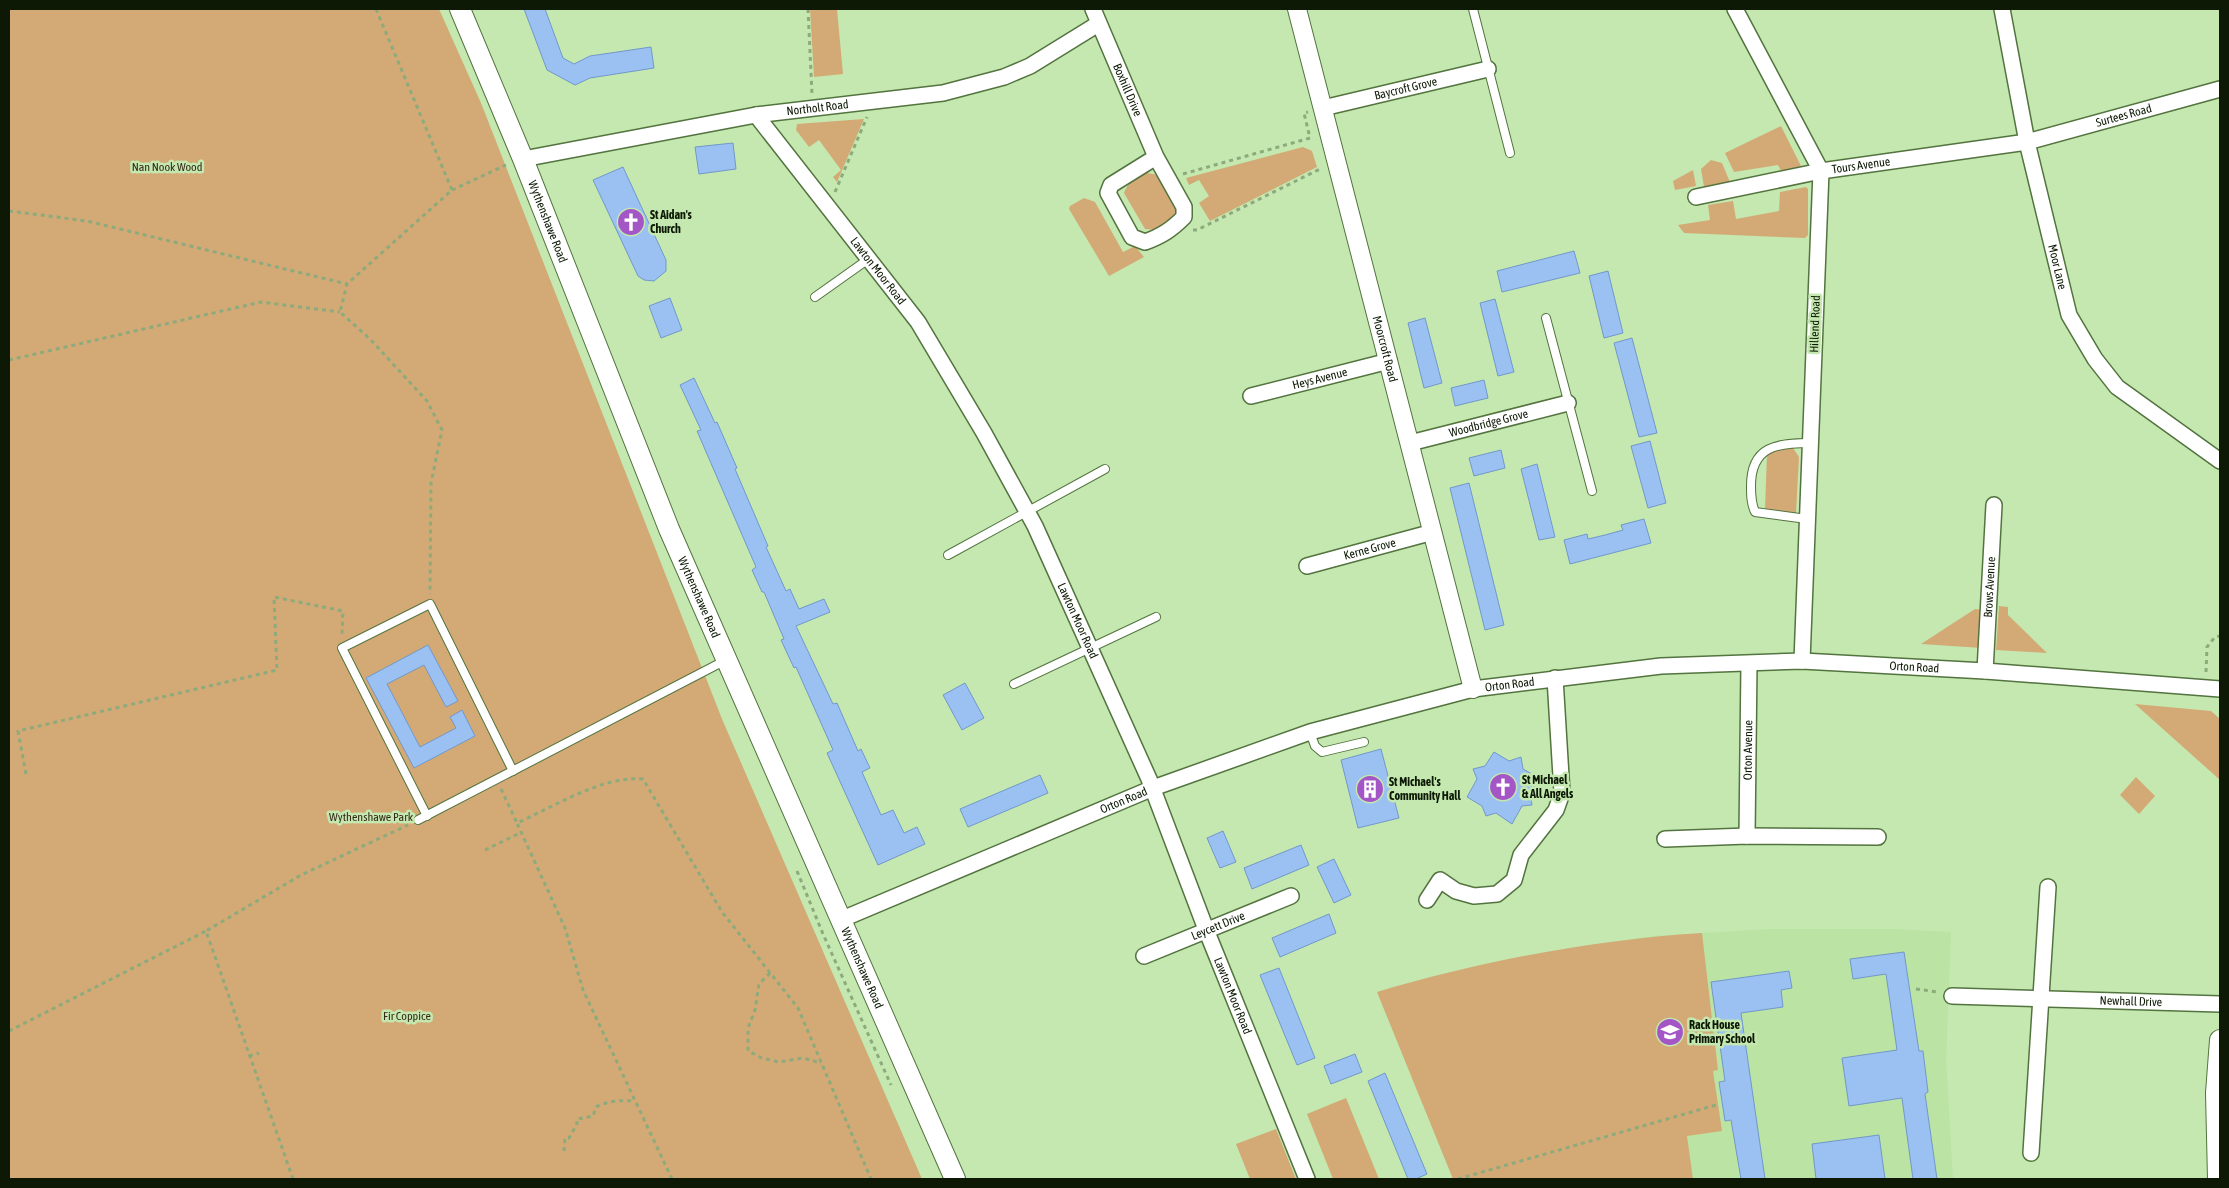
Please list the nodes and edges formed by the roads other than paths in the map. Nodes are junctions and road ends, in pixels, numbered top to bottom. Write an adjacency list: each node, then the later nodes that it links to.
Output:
1 (460, 9): 15 (main road, Wythenshawe Road)
2 (1093, 9): 7 (street, Boxhill Drive)
3 (1298, 9): 10 (street, Moorcroft Road)
4 (1473, 9): 8 (lane)
5 (1735, 9): 16 (street, Hillend Road)
6 (2002, 9): 12 (street, Moor Lane)
7 (1098, 24): 11 (street, Northolt Road); 14 (street, Boxhill Drive)
8 (1488, 69): 10 (street, Baycroft Grove); 13 (lane)
9 (2220, 89): 12 (street, Surtees Road)
10 (1323, 108): 21 (street, Moorcroft Road)
11 (756, 115): 15 (street, Northolt Road); 18 (street, Lawton Moor Road)
12 (2027, 142): 16 (street, Tours Avenue); 26 (street, Moor Lane)
13 (1510, 153)
14 (1156, 157): 14 (street, Boxhill Drive)
15 (517, 161): 37 (main road, Wythenshawe Road)
16 (1820, 171): 17 (street, Tours Avenue); 25 (street, Hillend Road)
17 (1696, 197)
18 (870, 258): 19 (lane); 30 (street, Lawton Moor Road)
19 (815, 297)
20 (1546, 318): 23 (lane)
21 (1389, 361): 22 (street, Heys Avenue); 24 (street, Moorcroft Road)
22 (1251, 396)
23 (1568, 403): 24 (street, Woodbridge Grove); 28 (lane)
24 (1410, 443): 32 (street, Moorcroft Road)
25 (1810, 443): 31 (street, Hillend Road); 31 (lane)
26 (2220, 461)
27 (1105, 469): 30 (lane)
28 (1592, 491)
29 (1994, 505): 40 (street, Brows Avenue)
30 (1027, 511): 33 (lane); 36 (street, Lawton Moor Road)
31 (1807, 519): 38 (street, Hillend Road)
32 (1433, 532): 34 (street, Kerne Grove); 43 (street, Moorcroft Road)
33 (948, 555)
34 (1307, 566)
35 (1156, 617): 36 (lane)
36 (1091, 647): 42 (lane); 48 (street, Lawton Moor Road)
37 (728, 659): 47 (lane); 57 (main road, Wythenshawe Road)
38 (1802, 660): 39 (street, Orton Road); 40 (street, Orton Road)
39 (1749, 664): 41 (street, Orton Road); 51 (street, Orton Avenue)
40 (1985, 671): 44 (street, Orton Road)
41 (1555, 678): 43 (street, Orton Road); 56 (street)
42 (1014, 684)
43 (1473, 689): 45 (street, Orton Road)
44 (2220, 689)
45 (1310, 732): 46 (lane); 48 (street, Orton Road)
46 (1364, 742)
47 (513, 770): 49 (lane); 49 (lane)
48 (1153, 788): 57 (street, Orton Road); 58 (street, Lawton Moor Road)
49 (427, 816): 50 (lane)
50 (418, 820)
51 (1747, 836): 52 (street); 53 (street)
52 (1878, 837)
53 (1665, 839)
54 (2048, 886): 61 (street)
55 (1291, 896): 58 (street, Leycett Drive)
56 (1427, 900)
57 (840, 920): 65 (main road, Wythenshawe Road)
58 (1207, 932): 59 (street, Leycett Drive); 66 (street, Lawton Moor Road)
59 (1144, 956)
60 (1952, 996): 61 (street, Newhall Drive)
61 (2042, 998): 62 (street, Newhall Drive); 64 (street)
62 (2220, 1004)
63 (2220, 1040): 67 (main road)
64 (2032, 1153)
65 (955, 1179)
66 (1307, 1179)
67 (2218, 1179)

